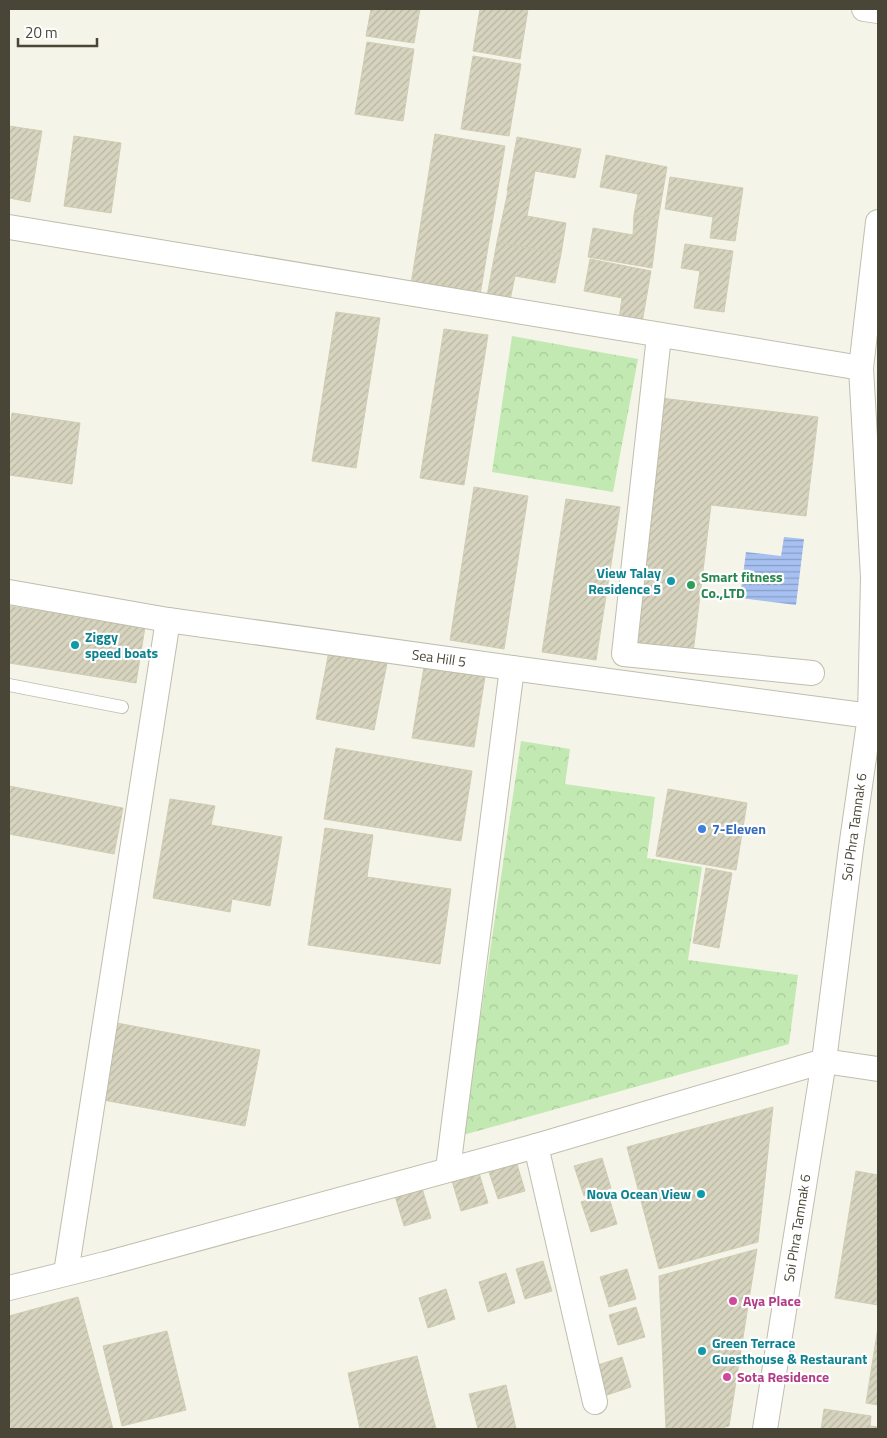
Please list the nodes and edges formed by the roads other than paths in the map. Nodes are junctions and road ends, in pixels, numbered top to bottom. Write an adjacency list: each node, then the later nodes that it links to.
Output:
1 (864, 9): 2 (street)
2 (878, 11)
3 (878, 222): 6 (street, Soi Phra Tamnak 6)
4 (9, 227): 5 (street)
5 (659, 336): 6 (street); 11 (street)
6 (861, 368): 7 (street, Soi Phra Tamnak 6)
7 (876, 577): 14 (street, Soi Phra Tamnak 6)
8 (9, 592): 9 (street, Sea Hill 5)
9 (168, 620): 10 (street, Sea Hill 5); 19 (street)
10 (512, 668): 14 (street, Sea Hill 5); 18 (street)
11 (812, 673)
12 (9, 685): 13 (lane)
13 (122, 707)
14 (870, 716): 15 (street, Soi Phra Tamnak 6)
15 (824, 1061): 16 (street); 17 (street); 22 (street, Soi Phra Tamnak 6)
16 (878, 1069)
17 (536, 1146): 18 (street); 21 (street)
18 (448, 1169): 19 (street)
19 (66, 1273): 20 (street)
20 (9, 1288)
21 (595, 1402)
22 (765, 1429)

